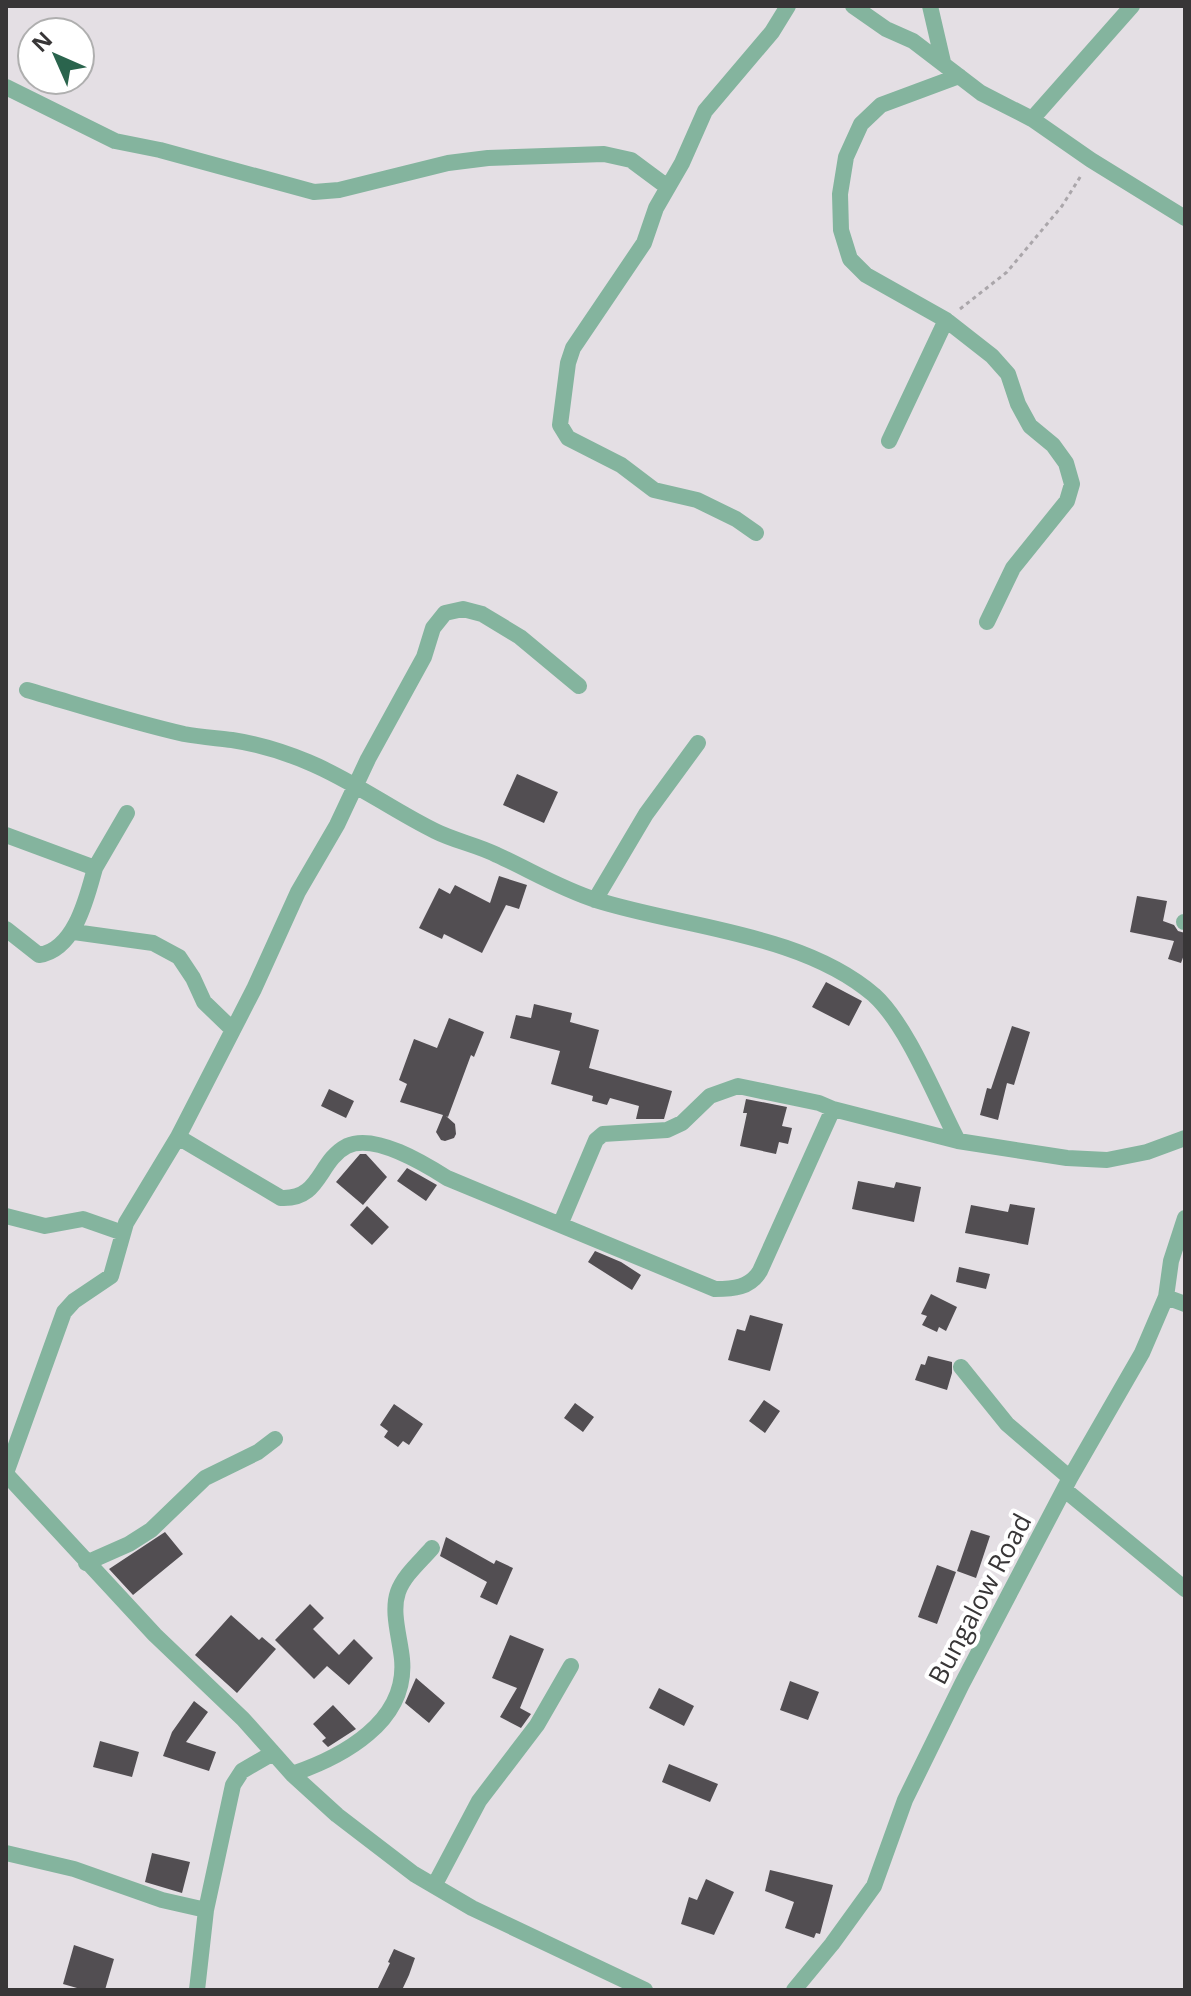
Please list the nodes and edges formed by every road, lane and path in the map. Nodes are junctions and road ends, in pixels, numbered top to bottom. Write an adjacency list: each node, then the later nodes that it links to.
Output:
1 (788, 6): 10 (street)
2 (853, 6): 5 (street)
3 (930, 6): 5 (street)
4 (1132, 6): 8 (street)
5 (943, 62): 6 (street)
6 (959, 76): 8 (street); 12 (street)
7 (6, 87): 10 (street)
8 (1032, 119): 9 (street)
9 (1091, 160): 11 (street); 12 (path)
10 (666, 186): 14 (street)
11 (1185, 218)
12 (946, 320): 13 (street); 15 (street)
13 (889, 441)
14 (756, 533)
15 (987, 622)
16 (579, 686): 19 (street)
17 (27, 690): 19 (street)
18 (698, 743): 23 (street)
19 (356, 786): 23 (street); 26 (street)
20 (127, 813): 22 (street)
21 (6, 835): 22 (street)
22 (95, 868): 25 (street)
23 (595, 900): 30 (street)
24 (6, 929): 25 (street)
25 (74, 932): 26 (street)
26 (233, 1030): 28 (street)
27 (833, 1109): 30 (street); 33 (street); 33 (street)
28 (178, 1137): 33 (street); 34 (street)
29 (1185, 1138): 30 (street)
30 (958, 1141)
31 (6, 1216): 34 (street)
32 (1185, 1218): 35 (street, Bungalow Road)
33 (560, 1225)
34 (123, 1233): 39 (street)
35 (1166, 1297): 36 (street); 40 (street, Bungalow Road)
36 (1185, 1304)
37 (961, 1367): 40 (street)
38 (275, 1439): 42 (street)
39 (6, 1474): 42 (street)
40 (1068, 1484): 43 (street); 52 (street, Bungalow Road)
41 (432, 1548): 46 (street)
42 (86, 1563): 45 (street)
43 (1185, 1589)
44 (571, 1666): 48 (street)
45 (273, 1753): 46 (street); 49 (street)
46 (292, 1774): 48 (street)
47 (6, 1853): 49 (street)
48 (434, 1886): 51 (street)
49 (206, 1910): 50 (street)
50 (197, 1990)
51 (645, 1990)
52 (794, 1990)

